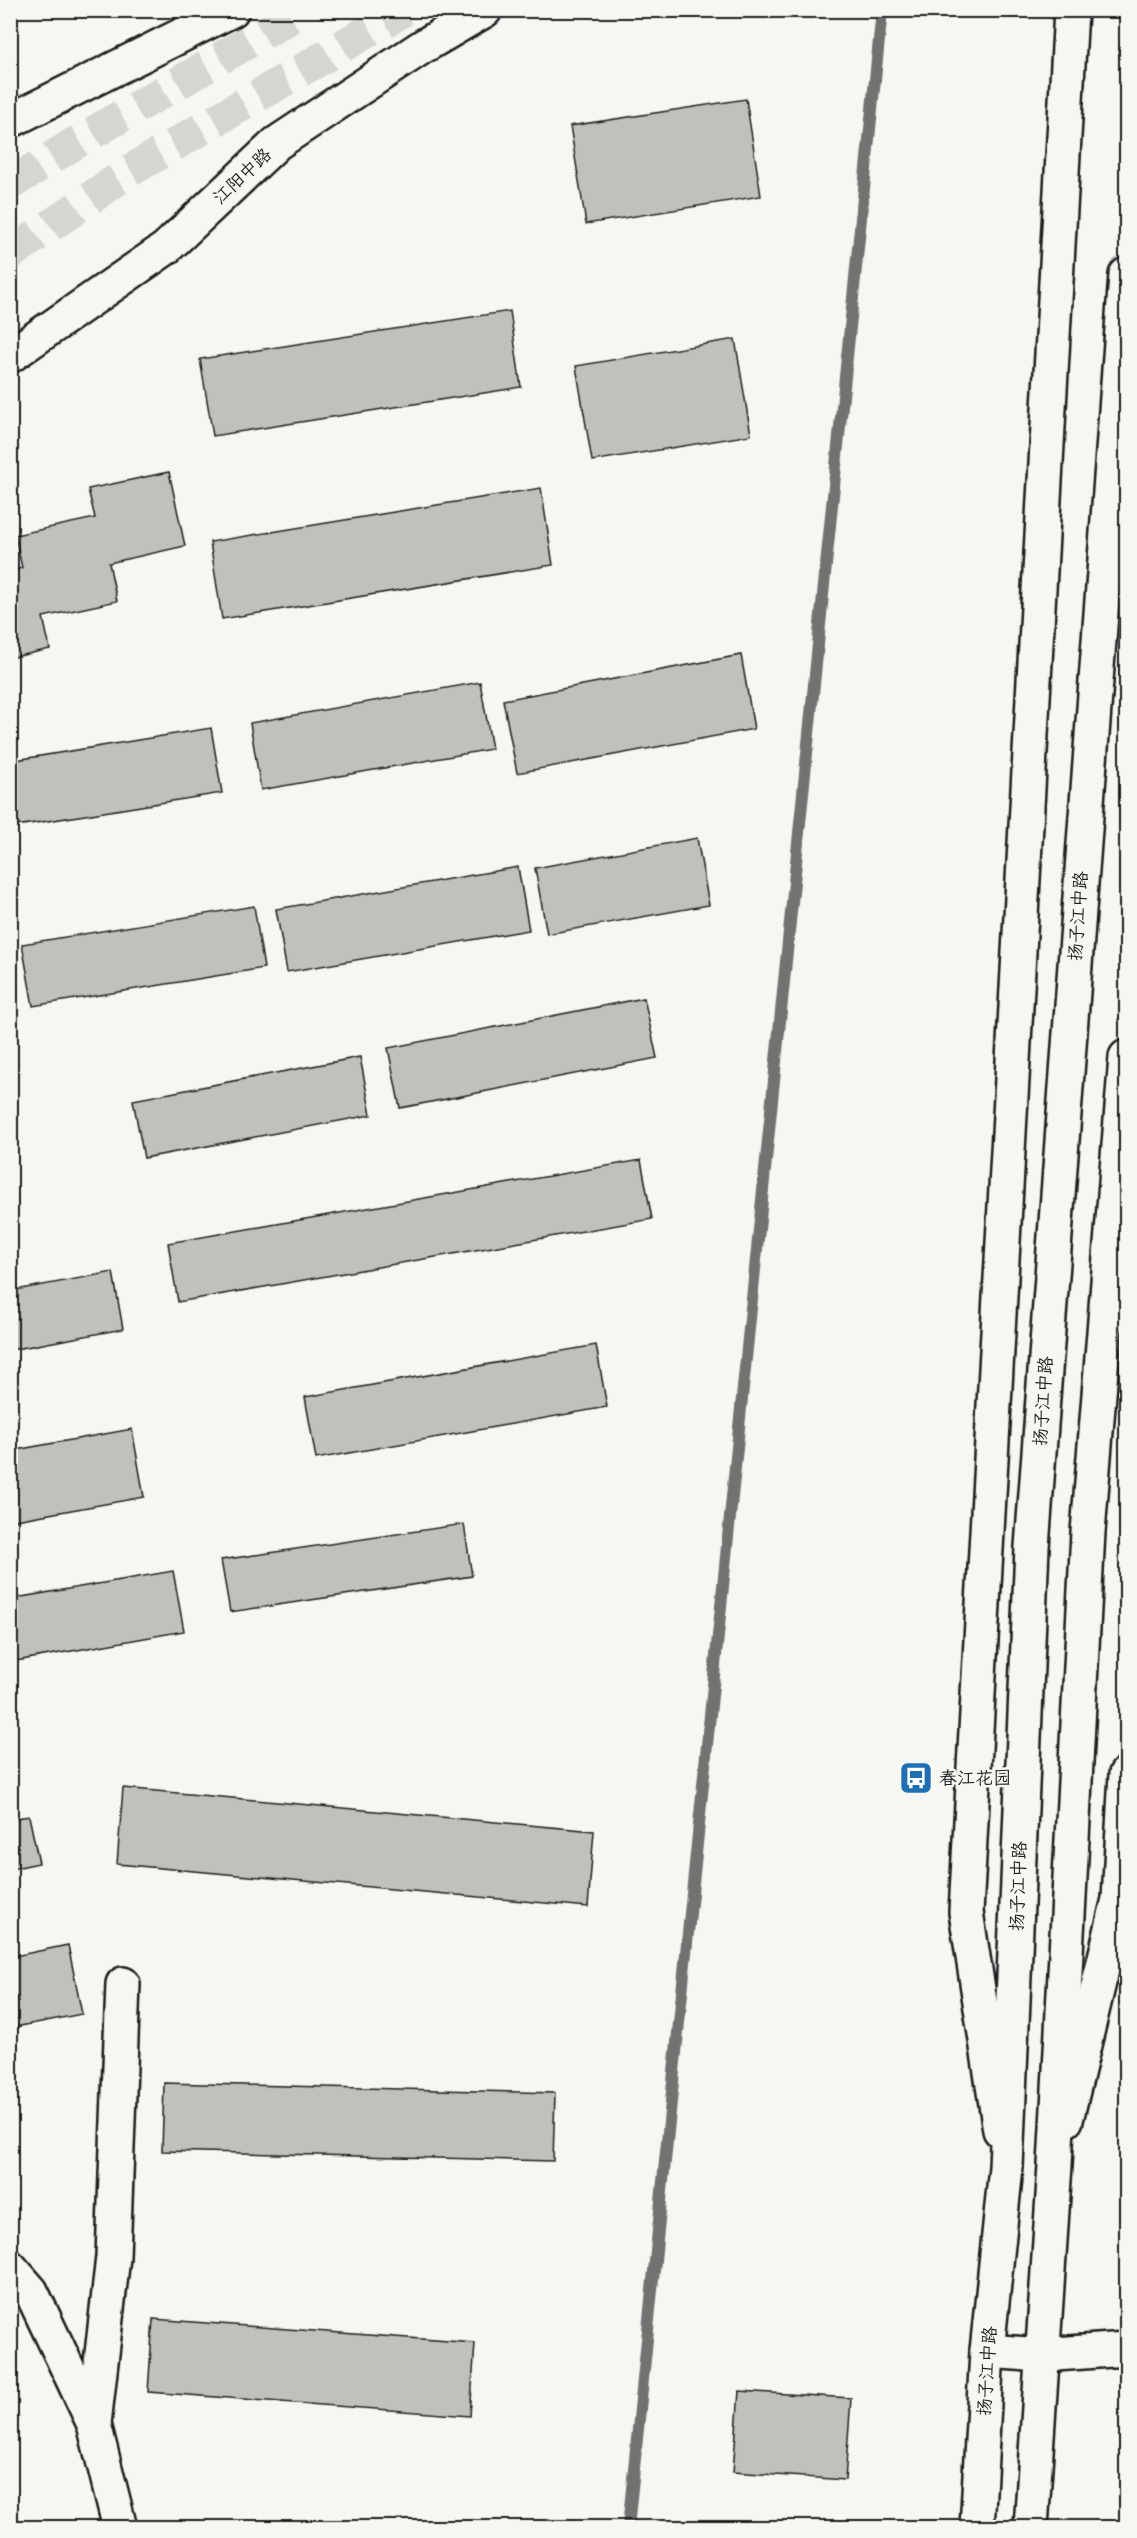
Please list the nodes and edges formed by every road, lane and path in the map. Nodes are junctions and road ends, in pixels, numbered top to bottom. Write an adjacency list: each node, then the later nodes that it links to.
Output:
1 (232, 10): 4 (main road)
2 (485, 10): 7 (main road, 江阳中路)
3 (1071, 10): 12 (main road)
4 (185, 23): 5 (main road)
5 (10, 121)
6 (1126, 275): 12 (main road, 扬子江中路)
7 (10, 356)
8 (1126, 1057): 11 (main road)
9 (1126, 1774): 11 (main road)
10 (123, 1984): 17 (main road)
11 (1055, 2165): 16 (main road)
12 (1006, 2167): 15 (main road, 扬子江中路)
13 (10, 2267): 17 (main road)
14 (1126, 2349): 16 (main road)
15 (987, 2351): 16 (main road); 19 (main road, 扬子江中路)
16 (1041, 2355): 20 (main road)
17 (94, 2424): 18 (main road)
18 (120, 2528)
19 (977, 2528)
20 (1031, 2528)

